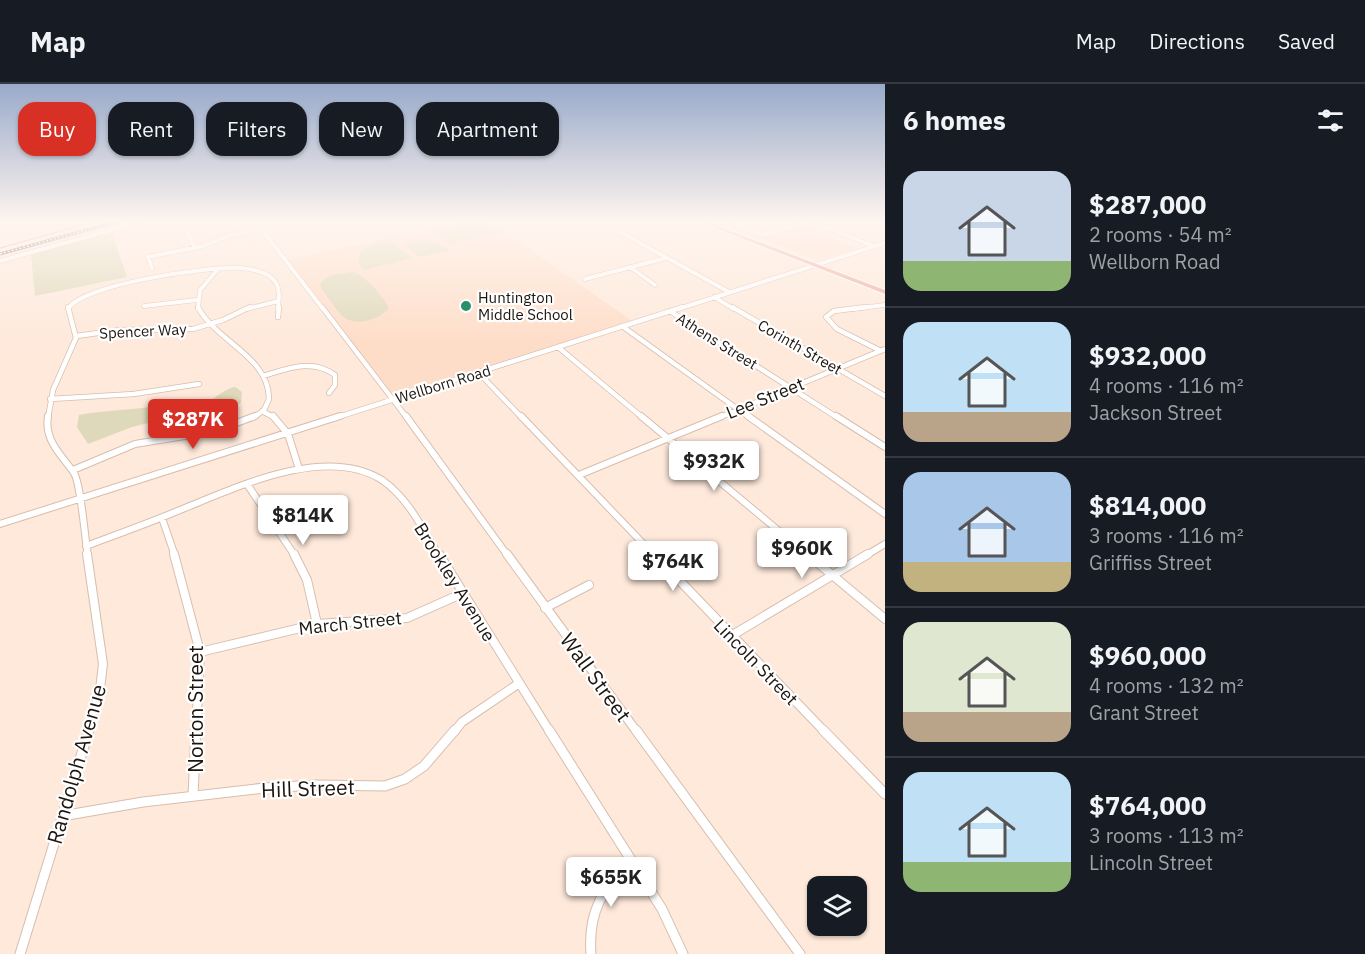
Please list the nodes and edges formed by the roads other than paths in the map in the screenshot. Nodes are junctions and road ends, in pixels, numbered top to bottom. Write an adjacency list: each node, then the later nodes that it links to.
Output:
1 (150, 263): 9 (street)
2 (287, 263): 35 (street, Wall Street)
3 (648, 263): 8 (street)
4 (675, 263): 13 (street)
5 (811, 263): 7 (main road)
6 (825, 263): 7 (street, Wellborn Road)
7 (817, 265): 13 (street, Wellborn Road); 14 (main road)
8 (630, 267): 11 (street); 12 (street)
9 (152, 268)
10 (219, 268): 16 (street); 17 (street); 24 (street)
11 (585, 279)
12 (655, 285)
13 (729, 292): 15 (street, Wellborn Road)
14 (885, 292)
15 (714, 297): 20 (street, Wellborn Road); 27 (street, Corinth Street)
16 (197, 300): 19 (street); 22 (street)
17 (278, 301): 21 (street); 22 (street, Spencer Way)
18 (885, 305): 26 (street)
19 (144, 306)
20 (670, 311): 23 (street, Wellborn Road); 31 (street, Athens Street)
21 (278, 318)
22 (210, 324): 24 (street, Spencer Way); 29 (street)
23 (622, 326): 25 (street, Wellborn Road); 36 (street)
24 (76, 336): 34 (street)
25 (558, 347): 28 (street, Wellborn Road); 39 (street)
26 (883, 351): 27 (street, Lee Street)
27 (837, 368): 31 (street, Lee Street); 33 (street, Corinth Street)
28 (479, 373): 35 (street, Wellborn Road); 43 (street, Lincoln Street)
29 (262, 376): 32 (street); 37 (street)
30 (199, 384): 34 (street)
31 (791, 388): 36 (street, Lee Street); 40 (street, Athens Street)
32 (329, 393)
33 (885, 396)
34 (50, 399): 42 (street)
35 (393, 399): 38 (street, Wellborn Road); 54 (street, Wall Street)
36 (739, 409): 39 (street, Lee Street); 46 (street)
37 (262, 411): 38 (street); 42 (street)
38 (285, 433): 41 (street); 45 (street, Wellborn Road)
39 (668, 438): 43 (street, Lee Street); 51 (street)
40 (885, 447)
41 (299, 469): 44 (street, Brookley Avenue); 53 (street, Brookley Avenue)
42 (73, 470): 45 (street, Randolph Avenue)
43 (579, 475): 57 (street, Lincoln Street)
44 (247, 484): 47 (street, Brookley Avenue); 56 (street)
45 (79, 499): 48 (street, Wellborn Road); 50 (street, Randolph Avenue)
46 (885, 514)
47 (162, 518): 50 (street, Brookley Avenue); 58 (street, Norton Street)
48 (0, 524)
49 (885, 544): 51 (street)
50 (86, 546): 62 (street, Randolph Avenue)
51 (833, 575): 55 (street); 57 (street)
52 (590, 585): 54 (street)
53 (461, 594): 56 (street, March Street); 59 (street, Brookley Avenue)
54 (545, 608): 67 (street, Wall Street)
55 (885, 619)
56 (317, 624): 58 (street, March Street)
57 (731, 636): 60 (street, Lincoln Street)
58 (200, 652): 61 (street, Norton Street)
59 (518, 684): 61 (street, Hill Street); 63 (street, Brookley Avenue)
60 (885, 794)
61 (193, 796): 62 (street, Hill Street)
62 (62, 816): 64 (street, Randolph Avenue)
63 (633, 863): 65 (street); 66 (street, Brookley Avenue)
64 (20, 954)
65 (591, 954)
66 (683, 954)
67 (800, 954)

